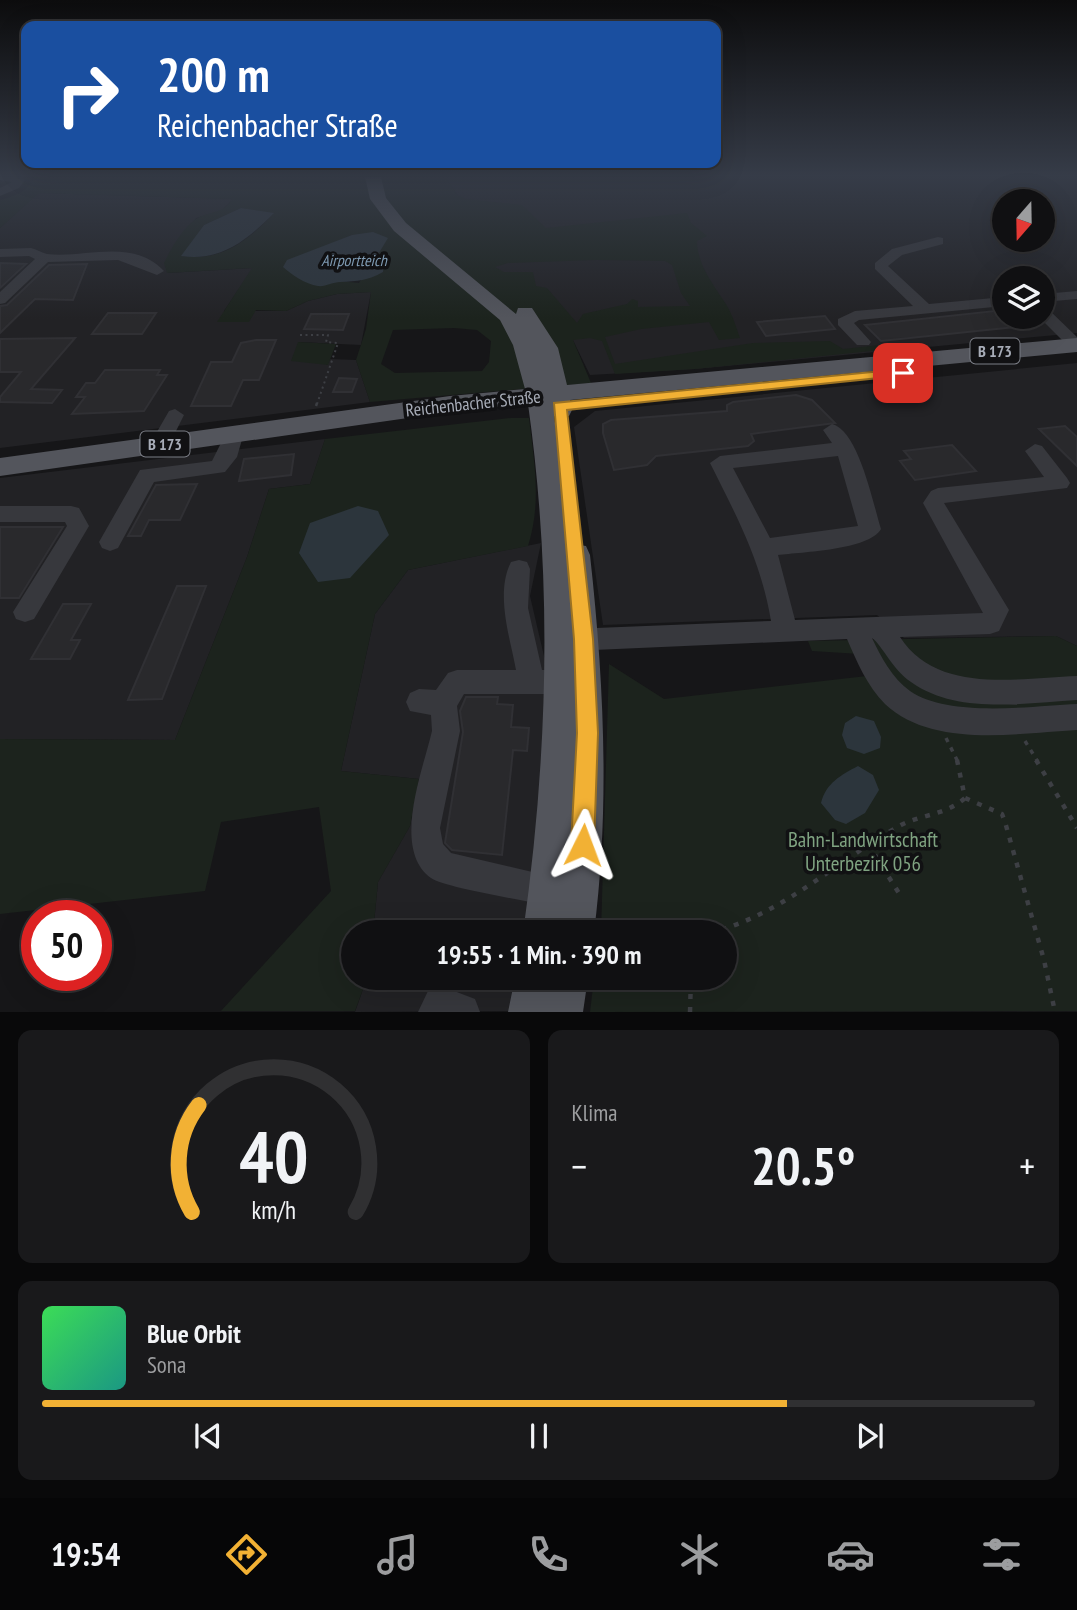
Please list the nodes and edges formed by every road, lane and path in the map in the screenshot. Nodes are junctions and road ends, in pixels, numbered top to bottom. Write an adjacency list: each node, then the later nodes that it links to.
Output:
1 (399, 224): 15 (main road)
2 (938, 241): 10 (lane)
3 (0, 253): 4 (lane)
4 (44, 258): 5 (lane); 8 (lane)
5 (157, 271)
6 (1077, 295): 7 (lane)
7 (1055, 297)
8 (0, 300)
9 (992, 303): 10 (lane)
10 (924, 308): 13 (lane)
11 (1055, 324): 14 (lane)
12 (300, 335): 17 (path)
13 (863, 342)
14 (1077, 344): 15 (main road, Reichenbacher Straße / B 173)
15 (548, 401): 17 (main road, Reichenbacher Straße / B 173); 31 (main road)
16 (175, 415): 20 (lane)
17 (319, 424): 19 (main road, Reichenbacher Straße / B 173)
18 (832, 430): 21 (lane)
19 (234, 436): 20 (main road, Reichenbacher Straße / B 173); 25 (lane)
20 (160, 444): 23 (main road, Reichenbacher Straße / B 173)
21 (846, 448): 26 (lane); 26 (lane)
22 (1034, 451): 29 (lane)
23 (0, 467)
24 (0, 514): 28 (lane)
25 (110, 542)
26 (764, 548): 30 (lane)
27 (519, 569): 32 (lane)
28 (25, 612)
29 (868, 628): 30 (lane); 33 (lane); 34 (lane)
30 (785, 629): 31 (lane)
31 (573, 640): 32 (main road); 43 (main road)
32 (547, 681): 40 (main road); 40 (lane)
33 (1077, 688)
34 (935, 717): 36 (lane); 37 (path)
35 (1077, 717): 36 (lane)
36 (1013, 719): 38 (path)
37 (965, 797): 39 (path); 53 (path)
38 (1077, 828)
39 (868, 844): 41 (path); 44 (path)
40 (551, 890): 42 (main road)
41 (902, 898)
42 (547, 920)
43 (574, 920)
44 (737, 925)
45 (536, 990): 50 (main road)
46 (563, 990): 51 (main road)
47 (691, 990): 52 (path)
48 (436, 1012): 49 (lane)
49 (462, 1012)
50 (532, 1012)
51 (559, 1012)
52 (690, 1012)
53 (1055, 1012)

